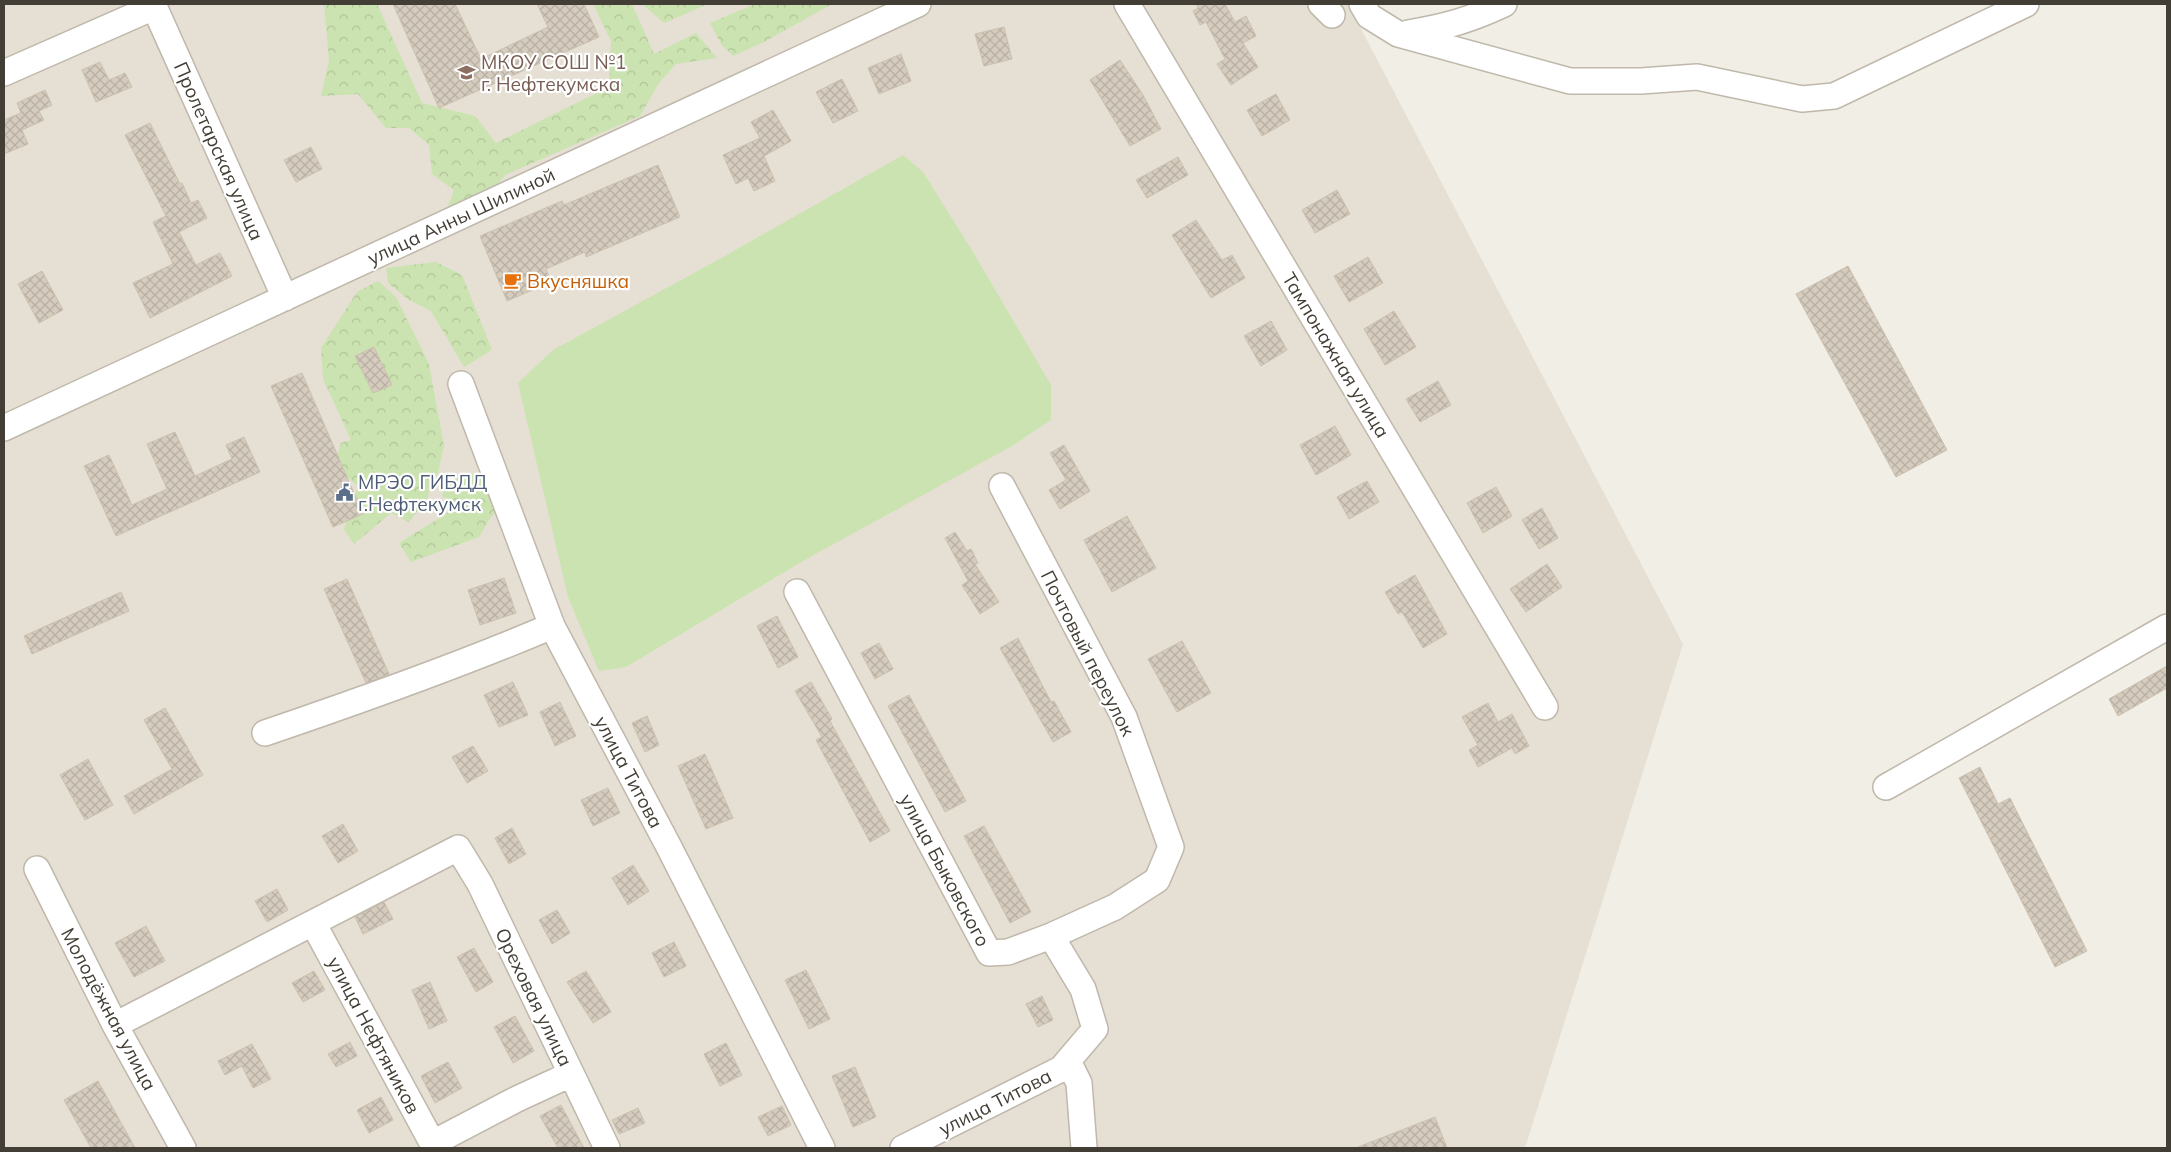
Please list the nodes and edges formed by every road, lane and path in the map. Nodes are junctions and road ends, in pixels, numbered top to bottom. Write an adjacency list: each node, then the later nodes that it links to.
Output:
1 (918, 4): 9 (street, улица Анны Шилиной)
2 (1127, 4): 16 (street, Тампонажная улица)
3 (1362, 4): 7 (street)
4 (1504, 4): 7 (street)
5 (2026, 4): 7 (street)
6 (154, 5): 8 (street); 9 (street, Пролетарская улица)
7 (1398, 34)
8 (4, 73)
9 (285, 298): 11 (street, улица Анны Шилиной)
10 (461, 384): 14 (street, улица Титова)
11 (4, 428)
12 (1002, 486): 21 (street, Почтовый переулок)
13 (796, 592): 21 (street, улица Быковского)
14 (552, 626): 17 (street); 28 (street, улица Титова)
15 (2167, 627): 18 (street)
16 (1545, 707)
17 (266, 733)
18 (1886, 787)
19 (37, 869): 22 (street, Молодёжная улица)
20 (313, 923): 22 (street); 24 (street, Ореховая улица); 25 (street, улица Нефтяников)
21 (1051, 936): 23 (street)
22 (115, 1025): 26 (street, Молодёжная улица)
23 (1064, 1065): 29 (street, улица Титова); 30 (street)
24 (571, 1074): 25 (street); 27 (street, Ореховая улица)
25 (434, 1146)
26 (183, 1148)
27 (606, 1148)
28 (822, 1148)
29 (903, 1148)
30 (1084, 1148)

